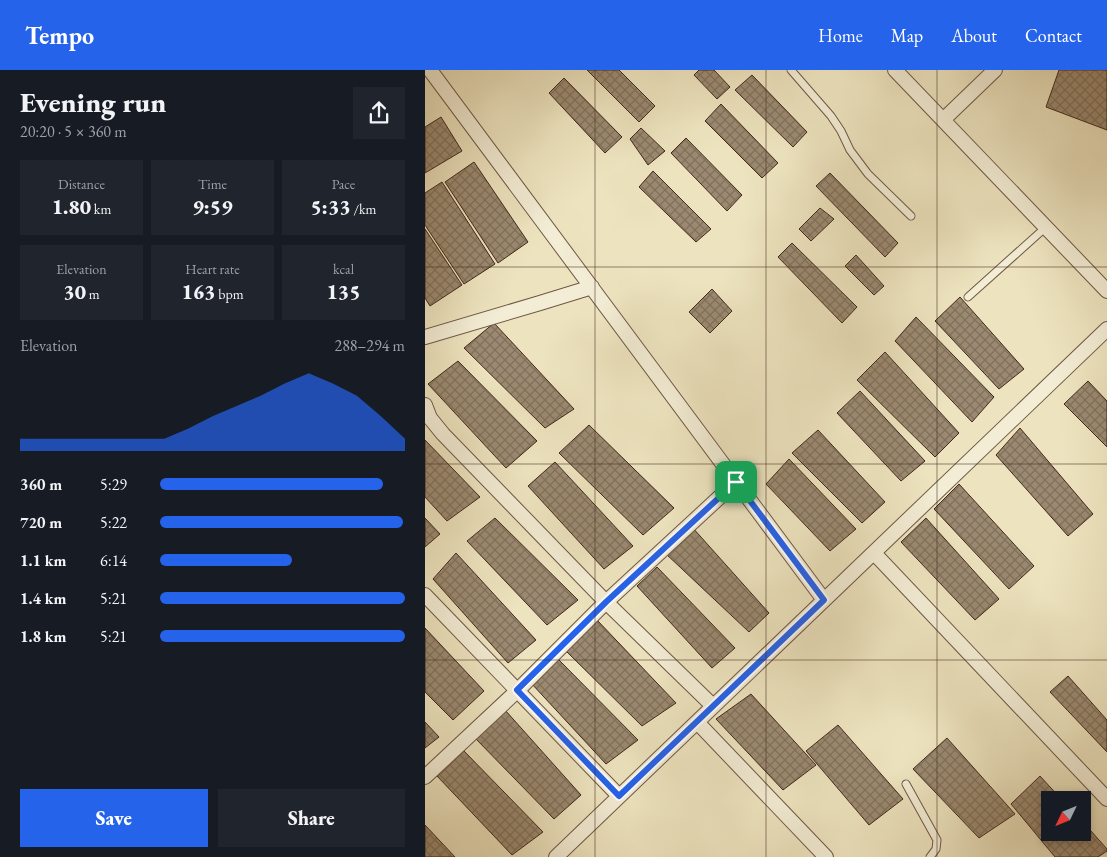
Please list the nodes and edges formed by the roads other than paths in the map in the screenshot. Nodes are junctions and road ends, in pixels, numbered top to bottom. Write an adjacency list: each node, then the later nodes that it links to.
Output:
1 (430, 70): 8 (street)
2 (791, 70): 6 (lane)
3 (895, 70): 5 (street)
4 (995, 70): 5 (street)
5 (943, 120): 7 (street)
6 (911, 216)
7 (1046, 227): 9 (street); 10 (lane)
8 (592, 287): 12 (street); 14 (street)
9 (1107, 291)
10 (968, 297)
11 (1107, 329): 15 (street)
12 (425, 337)
13 (425, 405): 18 (street)
14 (736, 482): 17 (street); 18 (street)
15 (874, 553): 17 (street); 25 (street)
16 (425, 595): 19 (street)
17 (824, 600): 20 (street)
18 (606, 602): 19 (street); 20 (street)
19 (517, 690): 22 (street); 24 (street)
20 (713, 706): 21 (street)
21 (697, 722): 24 (street); 27 (street)
22 (425, 777)
23 (906, 784): 28 (lane)
24 (619, 796): 26 (street)
25 (1107, 799)
26 (556, 857)
27 (826, 857)
28 (930, 857)

